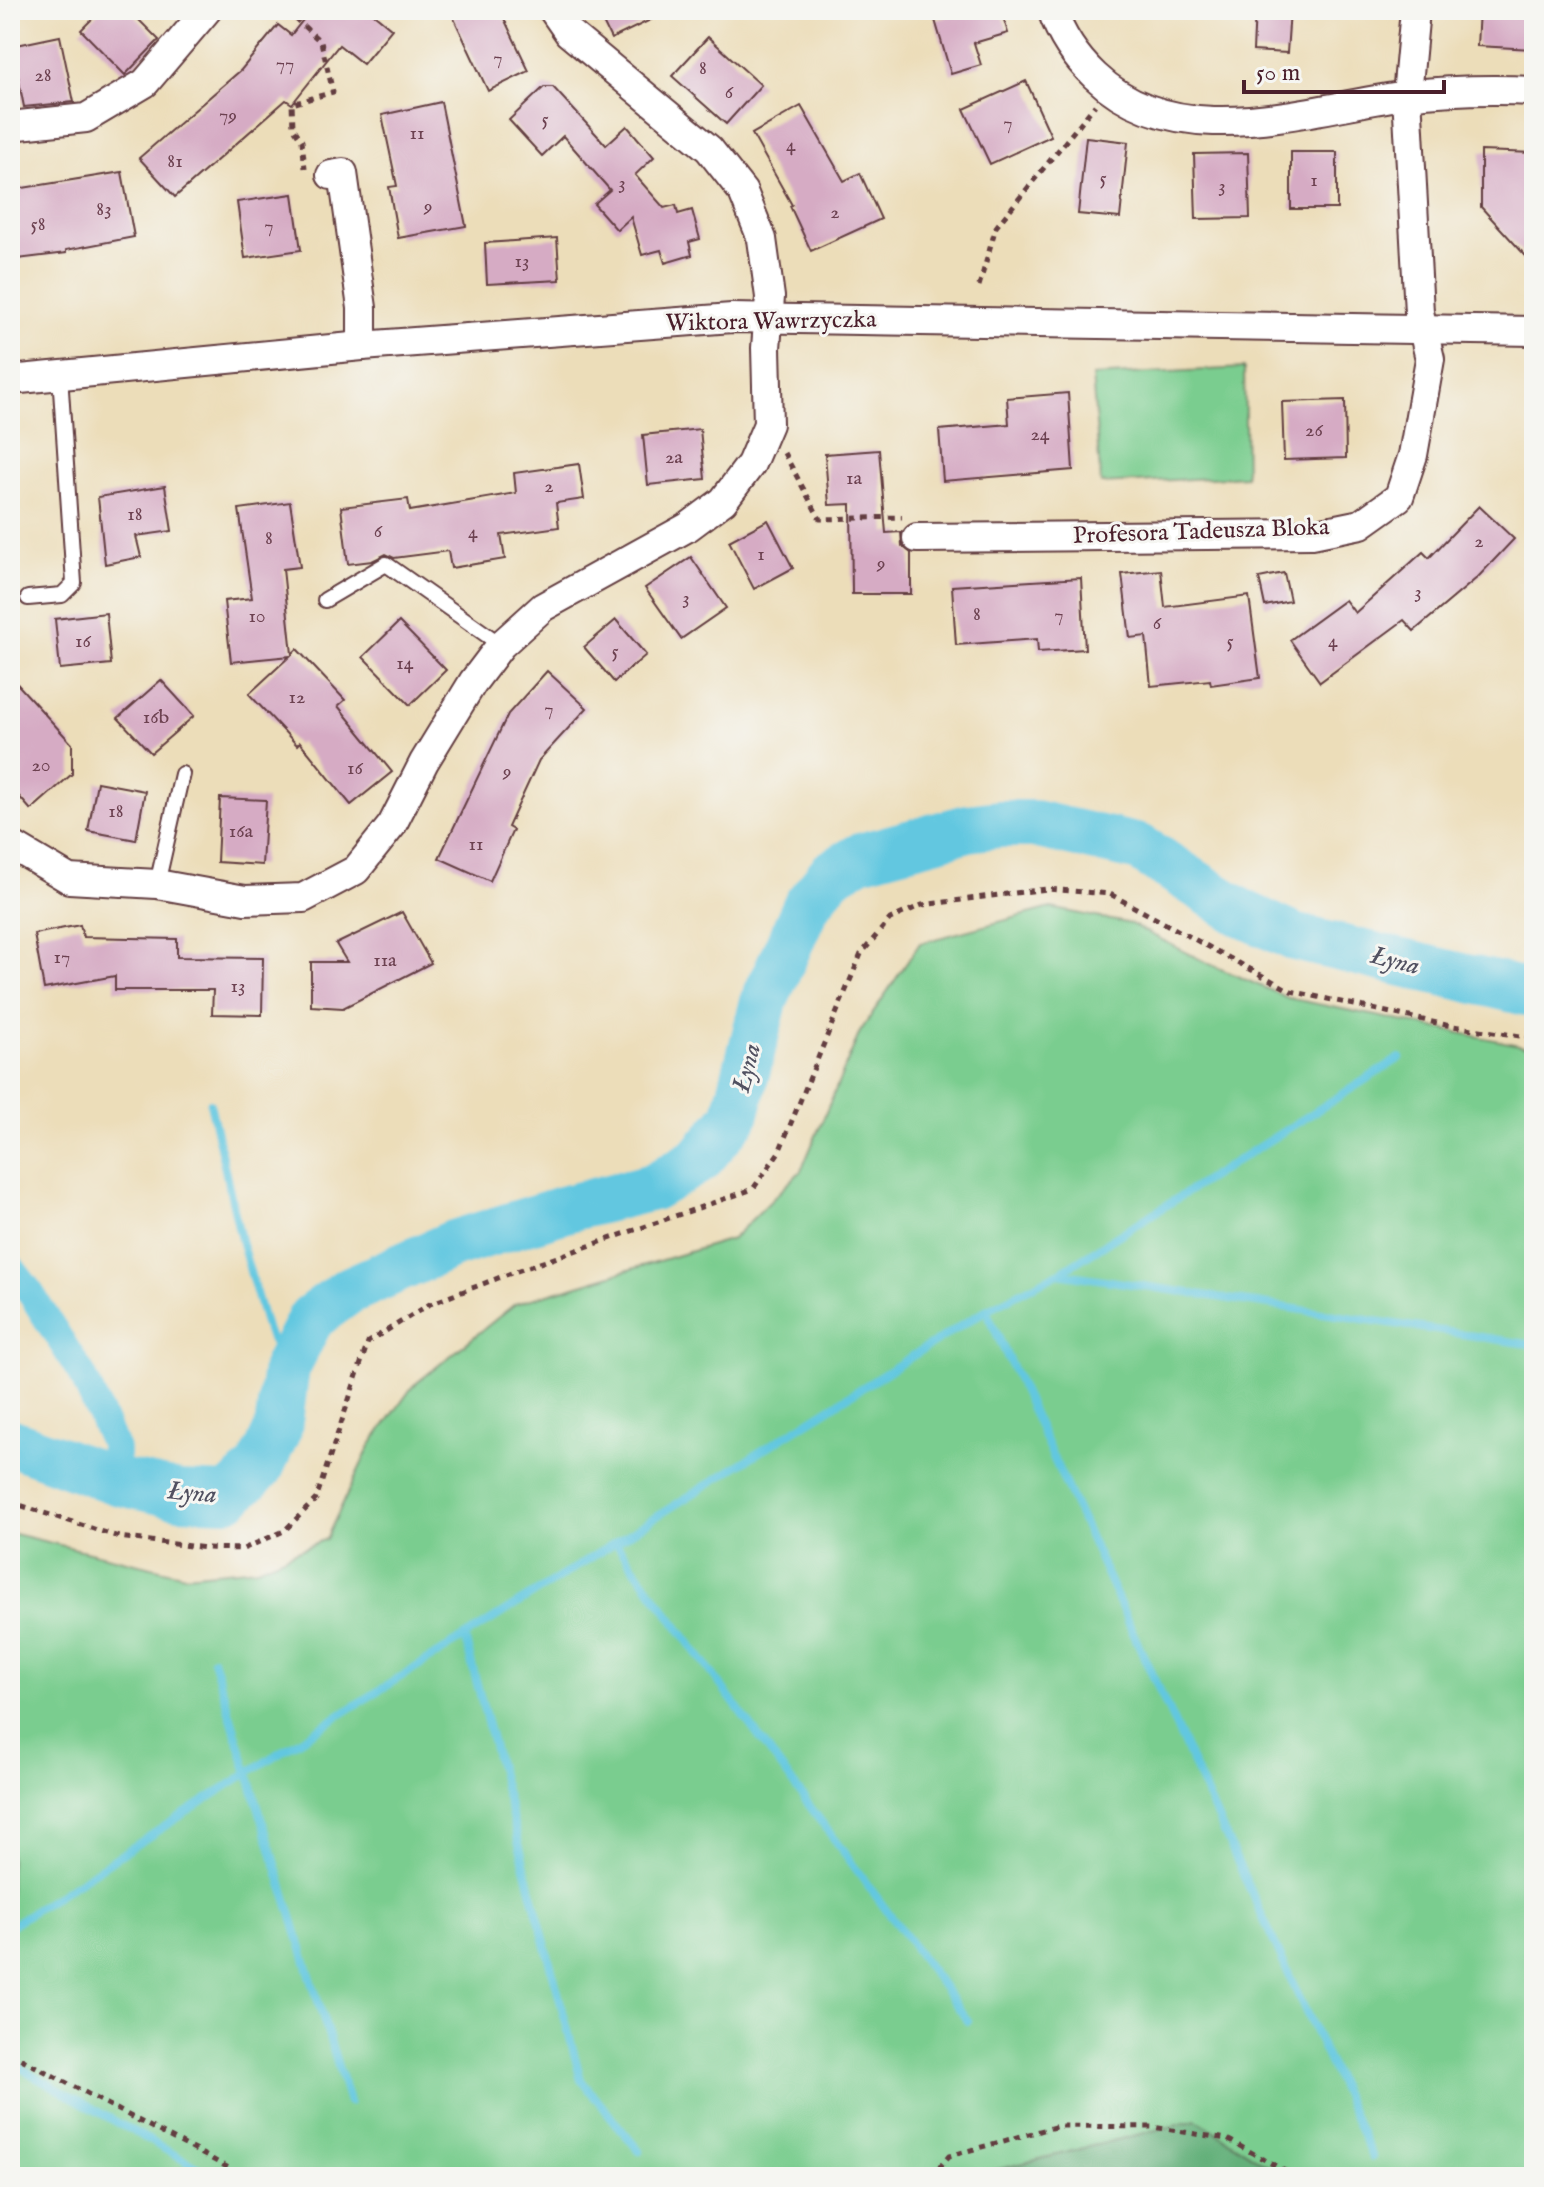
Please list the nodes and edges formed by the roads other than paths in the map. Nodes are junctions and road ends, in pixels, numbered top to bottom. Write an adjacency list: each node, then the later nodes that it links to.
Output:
1 (207, 10): 7 (street)
2 (553, 10): 9 (street)
3 (1052, 10): 6 (street)
4 (1415, 10): 6 (street, Profesora Tadeusza Bloka)
5 (1534, 91): 6 (street)
6 (1407, 95): 10 (street, Profesora Tadeusza Bloka)
7 (10, 126)
8 (331, 175): 12 (street)
9 (770, 318): 10 (street, Wiktora Wawrzyczka); 12 (street, Wiktora Wawrzyczka); 18 (street)
10 (1424, 328): 11 (street, Wiktora Wawrzyczka); 15 (street, Profesora Tadeusza Bloka)
11 (1534, 331)
12 (362, 346): 13 (street, Wiktora Wawrzyczka)
13 (60, 375): 14 (street, Wiktora Wawrzyczka); 16 (lane)
14 (10, 380)
15 (917, 538)
16 (28, 598)
17 (325, 600): 18 (lane)
18 (501, 645): 21 (street)
19 (182, 774): 21 (lane)
20 (10, 844): 21 (street)
21 (157, 884)

